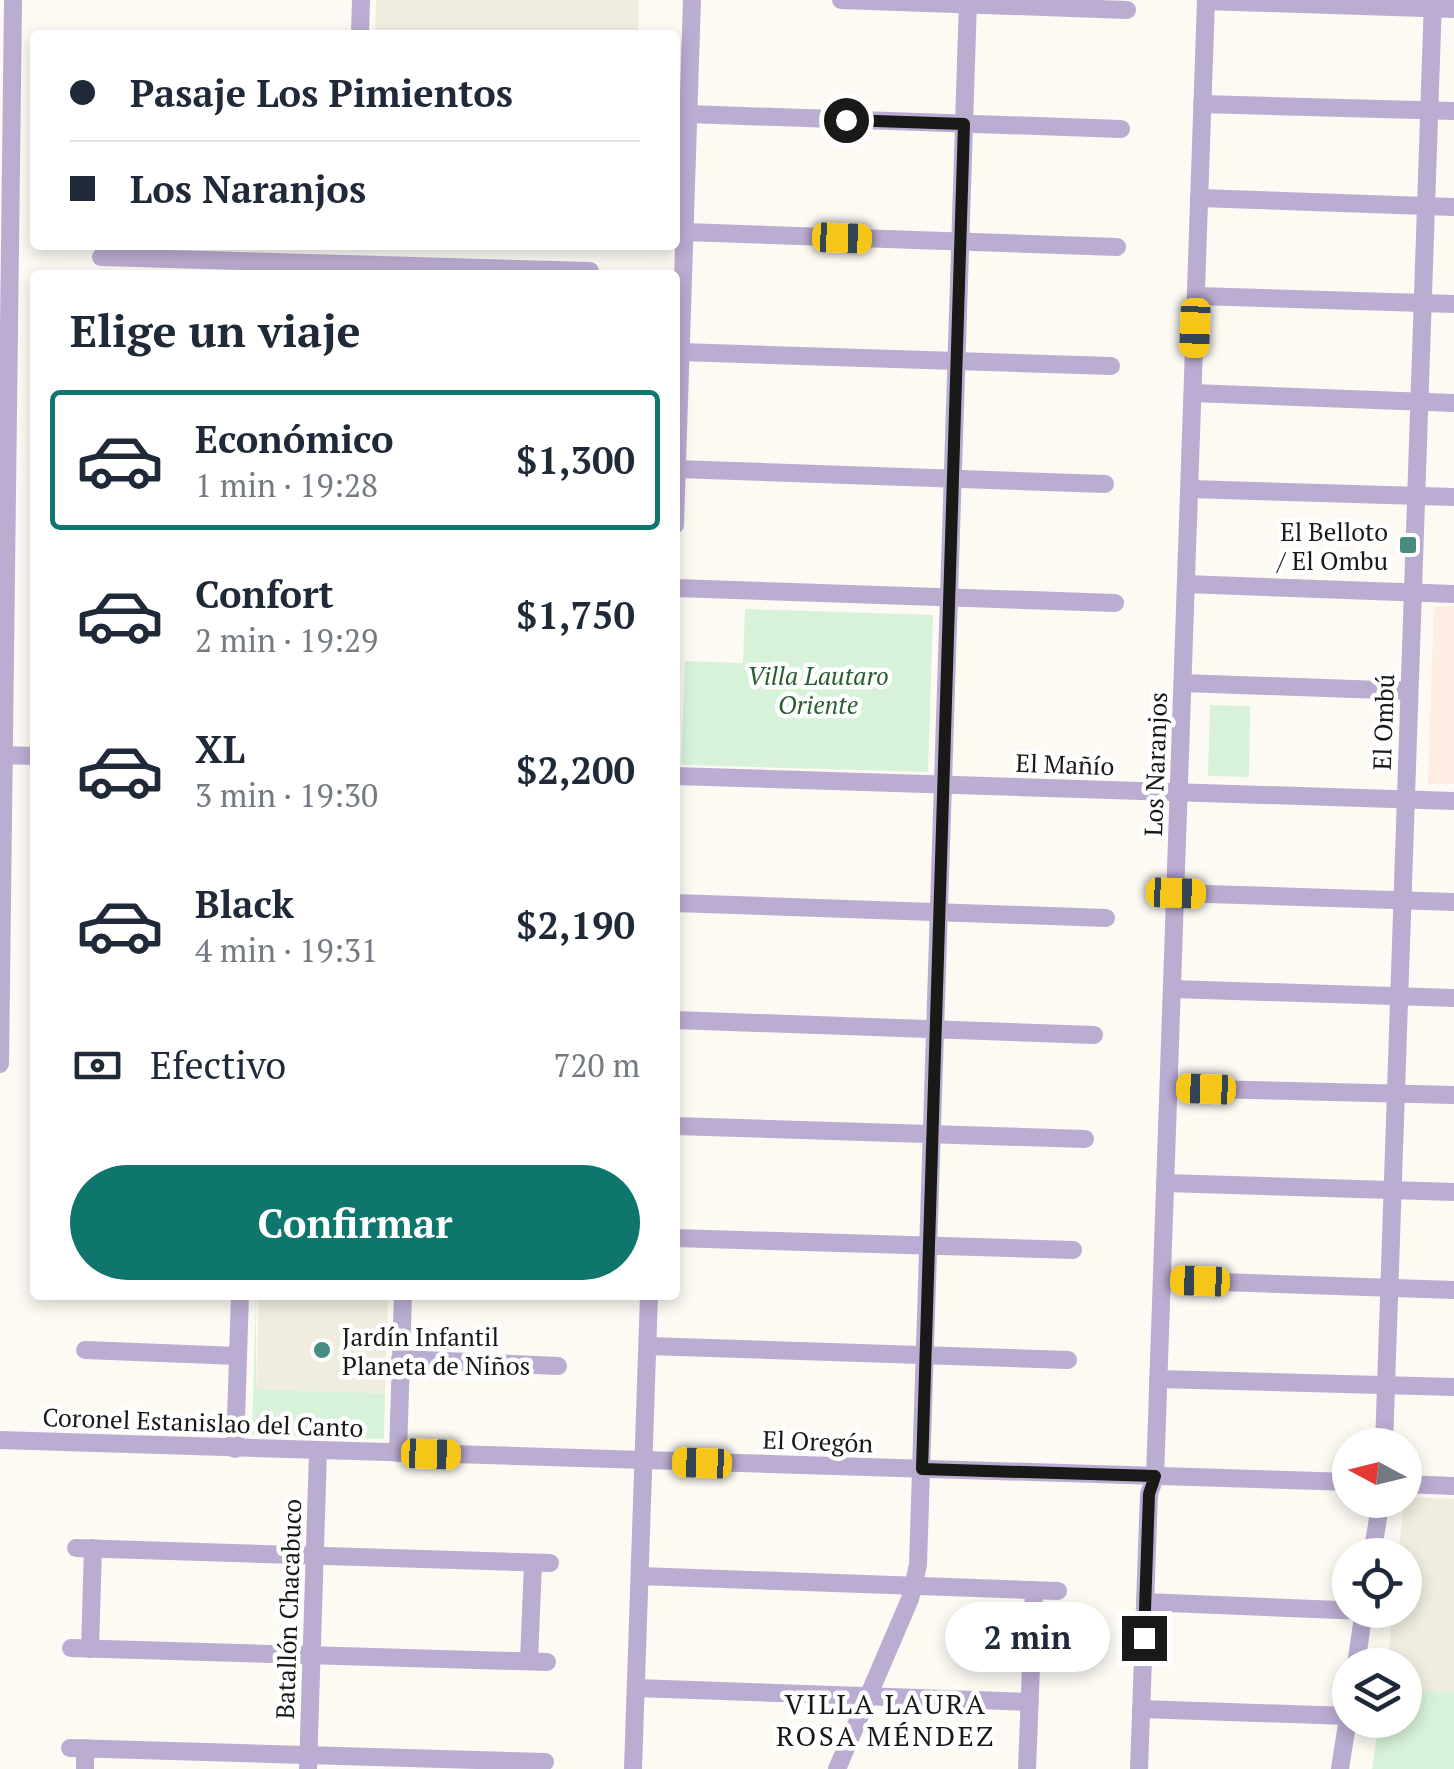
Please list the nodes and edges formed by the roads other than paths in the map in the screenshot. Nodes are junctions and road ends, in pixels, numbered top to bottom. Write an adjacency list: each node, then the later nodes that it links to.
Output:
1 (13, 0): 11 (street)
2 (361, 0): 10 (street)
3 (692, 0): 15 (street)
4 (841, 0): 6 (street)
5 (1206, 0): 7 (street); 12 (street, Los Naranjos)
6 (968, 2): 9 (street); 16 (street)
7 (1433, 4): 8 (street); 13 (street, El Ombú)
8 (1454, 9)
9 (1127, 10)
10 (360, 30)
11 (6, 59): 18 (street)
12 (1202, 104): 13 (street); 19 (street, Los Naranjos)
13 (1429, 110): 14 (street); 20 (street, El Ombú)
14 (1454, 111)
15 (688, 114): 16 (street); 22 (street)
16 (964, 124): 17 (street); 23 (street)
17 (1121, 129)
18 (6, 155): 25 (street)
19 (1199, 198): 20 (street); 29 (street, Los Naranjos)
20 (1426, 206): 21 (street); 30 (street, El Ombú)
21 (1454, 207)
22 (685, 232): 23 (street); 33 (street)
23 (960, 242): 24 (street); 34 (street)
24 (1117, 248)
25 (6, 249): 32 (street)
26 (102, 257): 27 (street)
27 (353, 261): 28 (street)
28 (566, 270)
29 (1196, 296): 30 (street); 37 (street, Los Naranjos)
30 (1423, 303): 31 (street); 38 (street, El Ombú)
31 (1454, 304)
32 (5, 341): 40 (street)
33 (681, 352): 34 (street); 36 (street)
34 (956, 360): 35 (street); 42 (street)
35 (1111, 366)
36 (680, 376)
37 (1193, 393): 38 (street); 44 (street, Los Naranjos)
38 (1419, 401): 39 (street); 45 (street, El Ombú)
39 (1454, 402)
40 (5, 437): 47 (street)
41 (680, 470): 42 (street)
42 (952, 479): 43 (street); 52 (street)
43 (1105, 484)
44 (1190, 489): 45 (street); 48 (street, Los Naranjos)
45 (1416, 496): 46 (street); 50 (street, El Ombú)
46 (1454, 497)
47 (4, 531): 54 (street)
48 (1186, 584): 50 (street); 55 (street, Los Naranjos)
49 (680, 588): 52 (street)
50 (1413, 592): 51 (street); 56 (street, El Ombú)
51 (1454, 594)
52 (949, 597): 53 (street); 60 (street)
53 (1115, 603)
54 (3, 624): 57 (street)
55 (1183, 684): 56 (street); 61 (street, Los Naranjos)
56 (1410, 691): 62 (street, El Ombú)
57 (2, 755): 58 (street); 64 (street)
58 (30, 756)
59 (680, 776): 60 (street, El Mañío)
60 (943, 785): 61 (street, El Mañío); 69 (street)
61 (1180, 792): 62 (street, El Mañío); 65 (street, Los Naranjos)
62 (1406, 800): 63 (street, El Mañío); 66 (street, El Ombú)
63 (1454, 801)
64 (2, 886): 71 (street)
65 (1176, 893): 66 (street); 72 (street, Los Naranjos)
66 (1402, 900): 67 (street); 73 (street, El Ombú)
67 (1454, 902)
68 (680, 903): 69 (street)
69 (939, 912): 70 (street); 76 (street)
70 (1106, 918)
71 (1, 978): 78 (street)
72 (1172, 989): 73 (street); 79 (street, Los Naranjos)
73 (1399, 996): 74 (street); 80 (street, El Ombú)
74 (1454, 998)
75 (680, 1020): 76 (street)
76 (936, 1029): 77 (street); 83 (street)
77 (1094, 1035)
78 (0, 1064)
79 (1169, 1088): 80 (street); 85 (street, Los Naranjos)
80 (1396, 1094): 81 (street); 86 (street, El Ombú)
81 (1454, 1096)
82 (680, 1126): 83 (street)
83 (932, 1134): 84 (street); 89 (street)
84 (1085, 1139)
85 (1166, 1183): 86 (street); 91 (street, Los Naranjos)
86 (1393, 1190): 87 (street); 92 (street, El Ombú)
87 (1454, 1192)
88 (680, 1238): 89 (street)
89 (929, 1246): 90 (street); 99 (street)
90 (1073, 1250)
91 (1162, 1280): 92 (street); 104 (street, Los Naranjos)
92 (1389, 1288): 93 (street); 105 (street, El Ombú)
93 (1454, 1290)
94 (240, 1300): 100 (street)
95 (402, 1300): 101 (street)
96 (649, 1300): 97 (street)
97 (648, 1346): 99 (street); 112 (street)
98 (86, 1350): 100 (street)
99 (925, 1355): 102 (street); 113 (street)
100 (238, 1356): 109 (street)
101 (400, 1359): 103 (street); 111 (street)
102 (1068, 1360)
103 (558, 1366)
104 (1158, 1379): 105 (street); 114 (street, Los Naranjos)
105 (1386, 1385): 106 (street); 107 (street, El Ombú)
106 (1454, 1387)
107 (1385, 1428)
108 (0, 1440): 109 (street, Coronel Estanislao del Canto)
109 (235, 1448): 110 (street, Coronel Estanislao del Canto)
110 (318, 1451): 111 (street, Coronel Estanislao del Canto); 118 (street, Batallón Chacabuco)
111 (398, 1454): 112 (street, Coronel Estanislao del Canto)
112 (644, 1461): 113 (street, El Oregón); 119 (street)
113 (922, 1469): 114 (street, El Oregón); 120 (street)
114 (1155, 1476): 115 (street, El Oregón); 123 (street, Los Naranjos)
115 (1332, 1481)
116 (1422, 1485): 117 (street)
117 (1454, 1486)
118 (315, 1556): 125 (street, Batallón Chacabuco); 125 (street); 125 (street)
119 (640, 1576): 120 (street); 126 (street)
120 (914, 1586): 121 (street); 127 (street)
121 (1034, 1590): 122 (street); 128 (street)
122 (1058, 1591)
123 (1145, 1602): 124 (street); 129 (street, Los Naranjos)
124 (1332, 1610)
125 (312, 1655): 132 (street, Batallón Chacabuco)
126 (636, 1688): 127 (street); 135 (street)
127 (868, 1696): 128 (street); 136 (street)
128 (1030, 1702): 137 (street)
129 (1141, 1709): 130 (street); 138 (street, Los Naranjos)
130 (1332, 1710)
131 (1345, 1738): 139 (street)
132 (308, 1762): 133 (street); 134 (street)
133 (533, 1764)
134 (85, 1769)
135 (633, 1769)
136 (837, 1769)
137 (1028, 1769)
138 (1138, 1769)
139 (1340, 1769)

